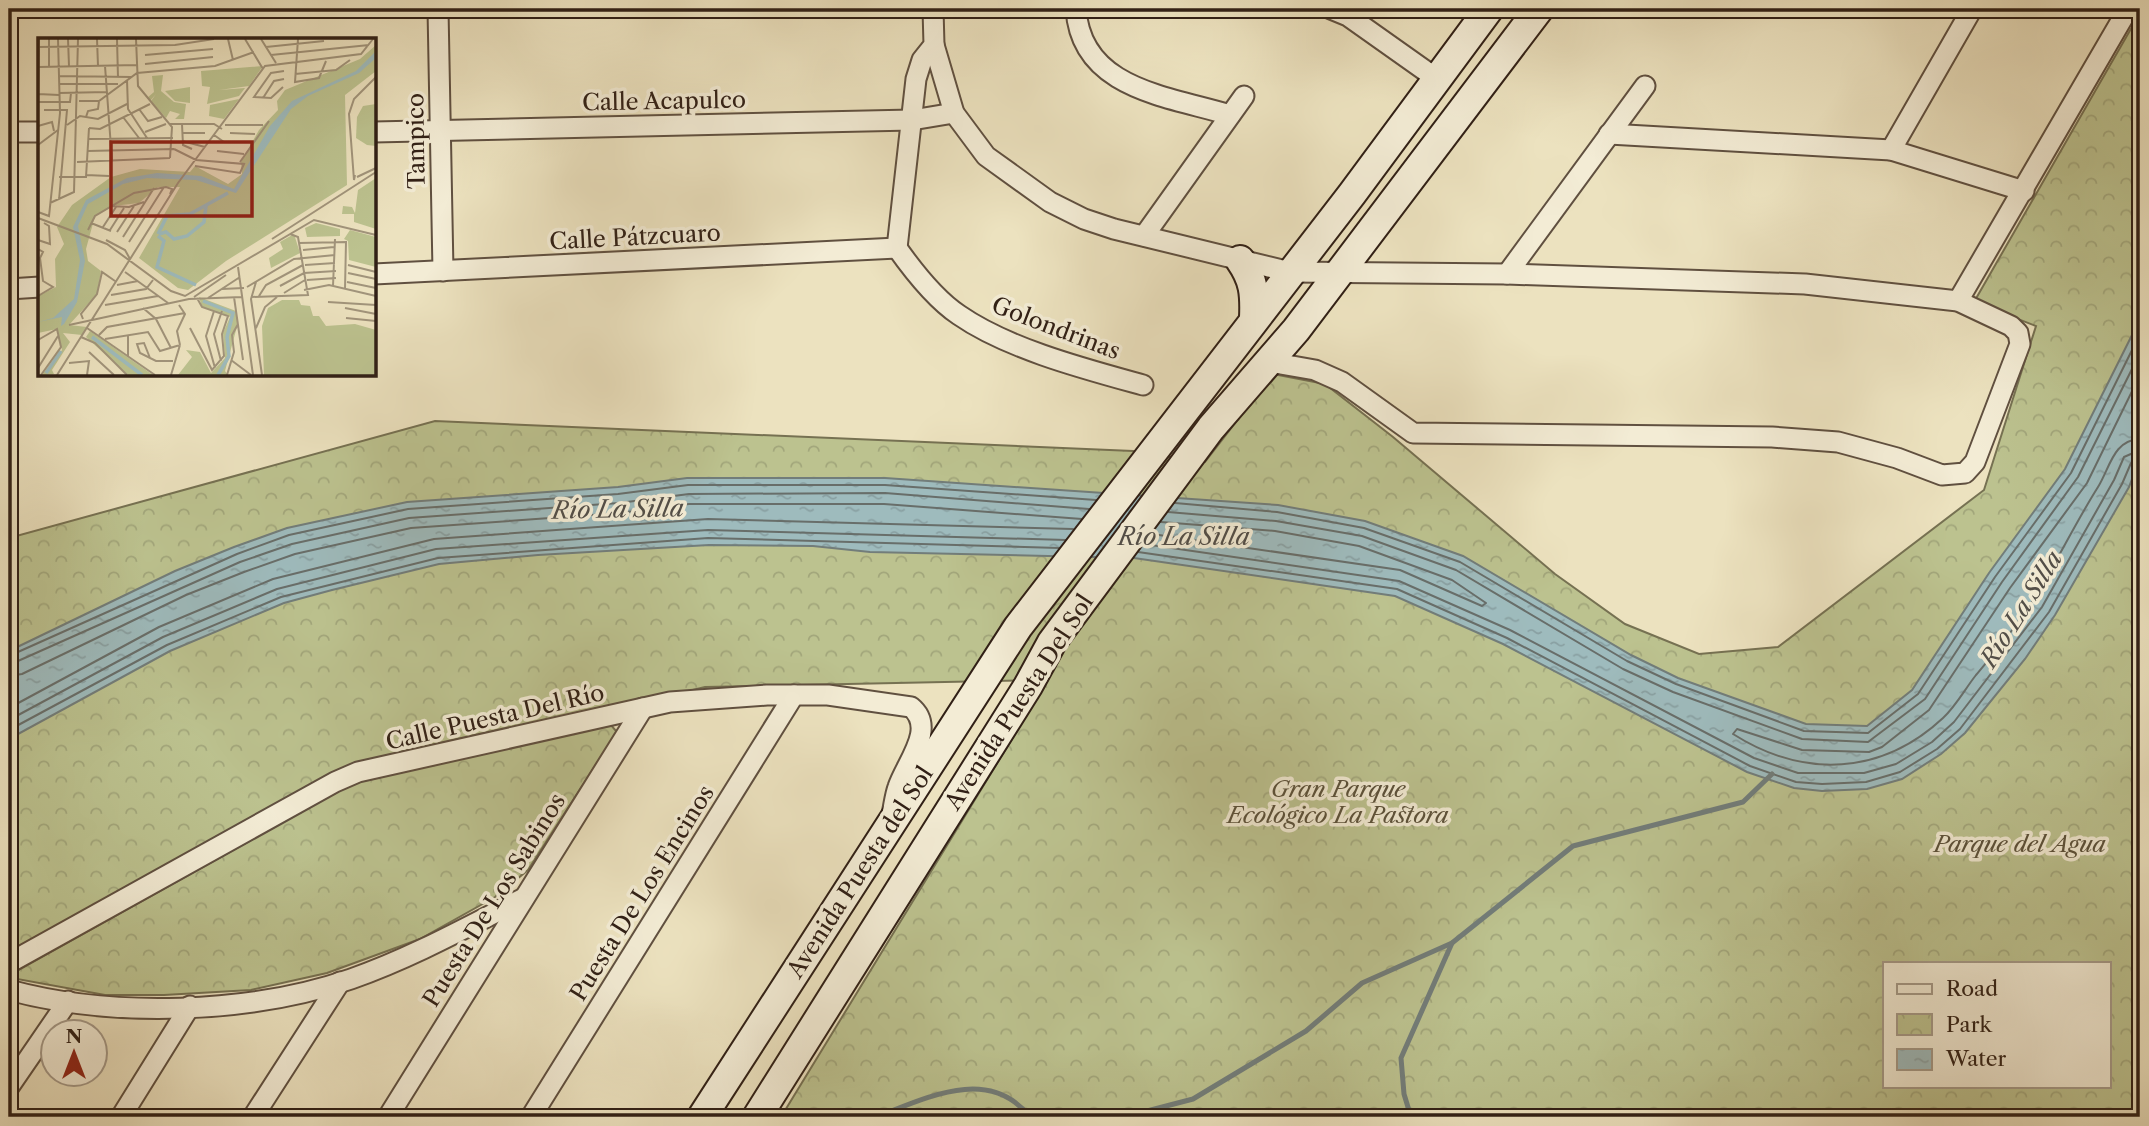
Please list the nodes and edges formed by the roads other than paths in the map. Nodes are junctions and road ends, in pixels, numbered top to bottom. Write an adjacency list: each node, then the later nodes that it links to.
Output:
1 (438, 9): 20 (street, Tampico)
2 (933, 9): 10 (street)
3 (1076, 9): 15 (street)
4 (1331, 9): 11 (street)
5 (1489, 9): 11 (main road, Avenida Puesta Del Sol)
6 (1539, 9): 30 (main road, Avenida Puesta Del Sol)
7 (1963, 9): 8 (street)
8 (1972, 9): 22 (street)
9 (2127, 9): 23 (street)
10 (934, 45): 14 (street); 16 (street)
11 (1437, 79): 28 (main road, Avenida Puesta Del Sol)
12 (1645, 86): 21 (street)
13 (1244, 96): 15 (street)
14 (954, 113): 16 (street, Calle Acapulco); 24 (street)
15 (1230, 115): 24 (street)
16 (912, 120): 20 (street, Calle Acapulco); 25 (street)
17 (9, 132): 18 (street)
18 (38, 132)
19 (376, 132): 20 (street, Calle Acapulco)
20 (440, 132): 27 (street, Tampico)
21 (1609, 134): 22 (street); 31 (street)
22 (1891, 150): 23 (street)
23 (2024, 191): 34 (street)
24 (1144, 236): 26 (street)
25 (897, 248): 27 (street, Calle Pátzcuaro); 37 (street, Golondrinas)
26 (1240, 260): 28 (street); 35 (main road)
27 (443, 271): 29 (street, Calle Pátzcuaro)
28 (1290, 272): 30 (street); 35 (main road, Avenida Puesta Del Sol)
29 (376, 274)
30 (1337, 274): 31 (street); 36 (main road, Avenida Puesta Del Sol)
31 (1507, 274): 34 (street)
32 (38, 287): 33 (street)
33 (9, 289)
34 (1958, 301): 36 (street)
35 (1254, 318): 38 (main road, Avenida Puesta Del Sol)
36 (1270, 362): 54 (main road, Avenida Puesta Del Sol)
37 (1143, 385)
38 (1018, 627): 41 (main road, Avenida Puesta del Sol)
39 (794, 695): 40 (street, Calle Puesta Del Río); 41 (street, Calle Puesta Del Río); 52 (street, Puesta De Los Encinos)
40 (643, 708): 42 (street, Puesta De Los Sabinos); 43 (street, Calle Puesta Del Río)
41 (890, 825): 53 (main road, Avenida Puesta del Sol)
42 (524, 898): 44 (street); 49 (street, Puesta De Los Sabinos)
43 (9, 963)
44 (340, 982): 47 (street); 51 (street)
45 (9, 990): 46 (street)
46 (68, 1001): 47 (street); 48 (street)
47 (190, 1006): 50 (street)
48 (9, 1087)
49 (392, 1116)
50 (121, 1117)
51 (253, 1117)
52 (531, 1117)
53 (702, 1117)
54 (757, 1117)

